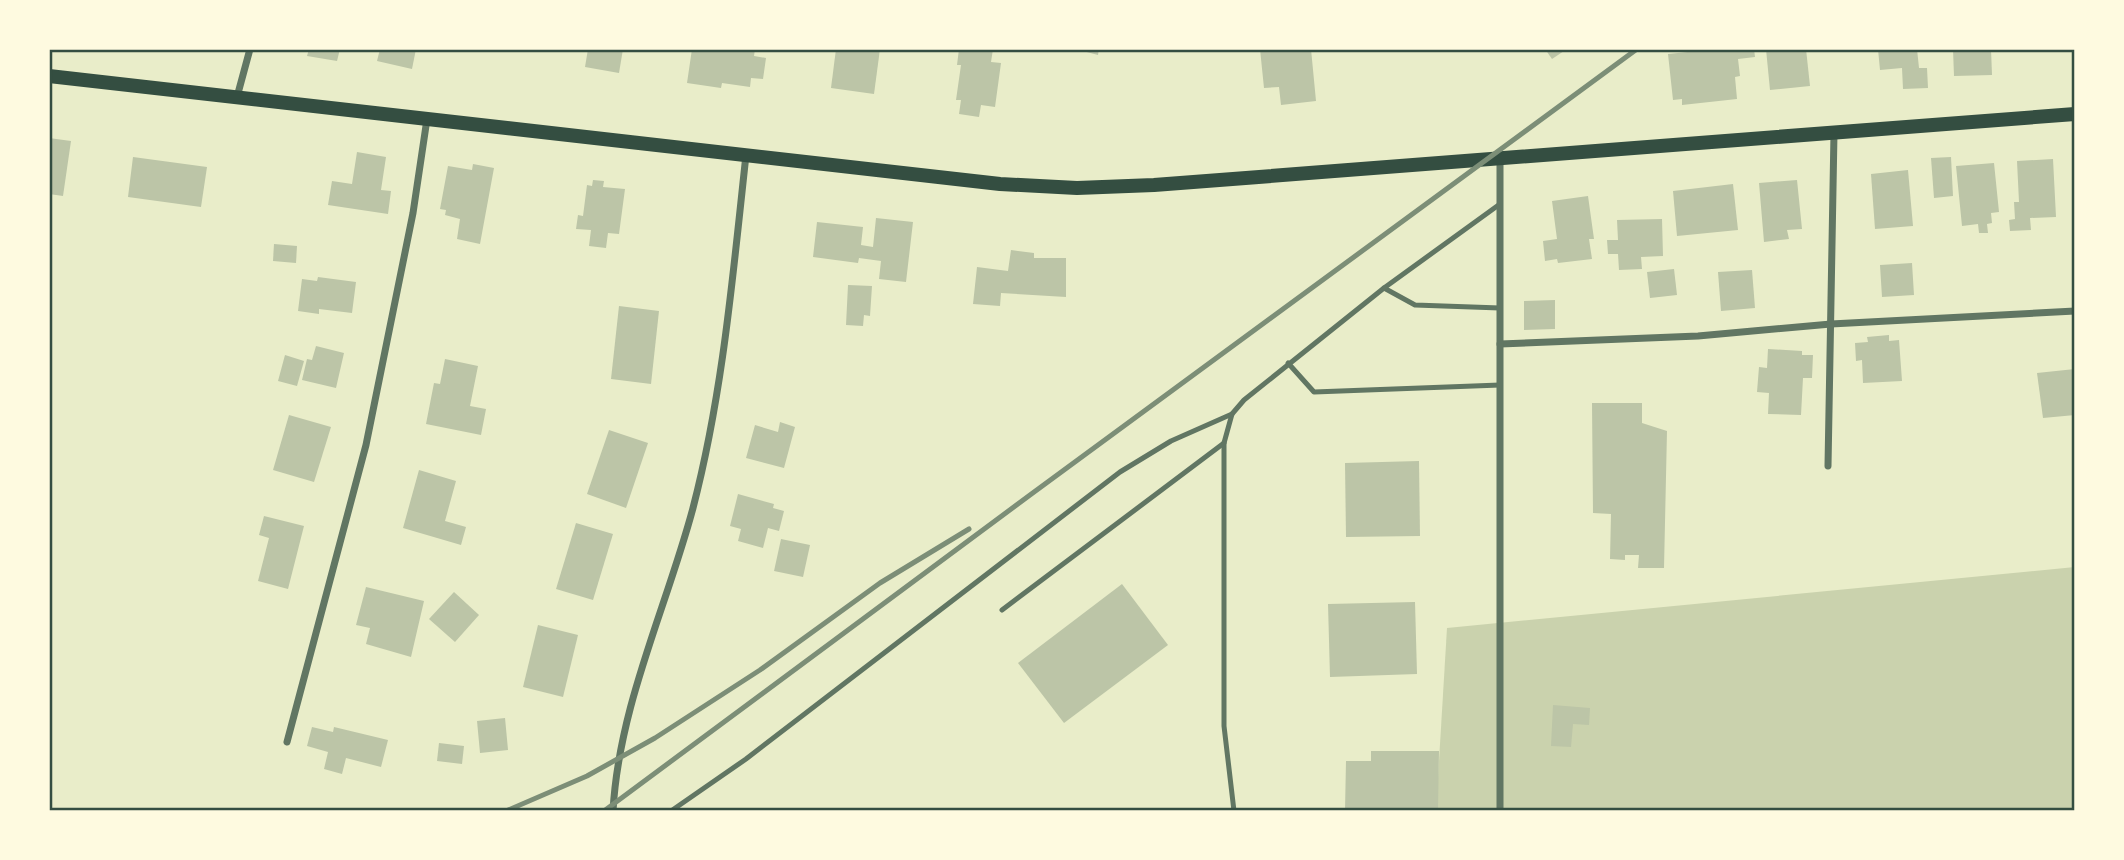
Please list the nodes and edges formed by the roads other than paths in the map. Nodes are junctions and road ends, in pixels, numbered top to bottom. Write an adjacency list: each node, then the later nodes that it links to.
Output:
1 (250, 49): 3 (street)
2 (49, 76): 3 (main road)
3 (237, 97): 5 (main road)
4 (2075, 114): 6 (main road)
5 (427, 119): 7 (main road); 21 (street)
6 (1834, 133): 8 (main road); 13 (street)
7 (746, 155): 8 (main road); 22 (street)
8 (1500, 159): 9 (street)
9 (1500, 204): 10 (lane); 11 (street)
10 (1384, 288): 11 (lane); 15 (lane)
11 (1500, 308): 14 (street)
12 (2075, 311): 13 (street)
13 (1830, 324): 14 (street); 19 (street)
14 (1500, 344): 16 (street)
15 (1288, 363): 16 (lane); 17 (lane)
16 (1500, 385): 25 (street)
17 (1232, 414): 18 (lane); 23 (lane)
18 (1224, 443): 20 (lane); 24 (lane)
19 (1828, 467)
20 (1002, 610)
21 (287, 742)
22 (612, 811)
23 (671, 811)
24 (1234, 811)
25 (1500, 811)

